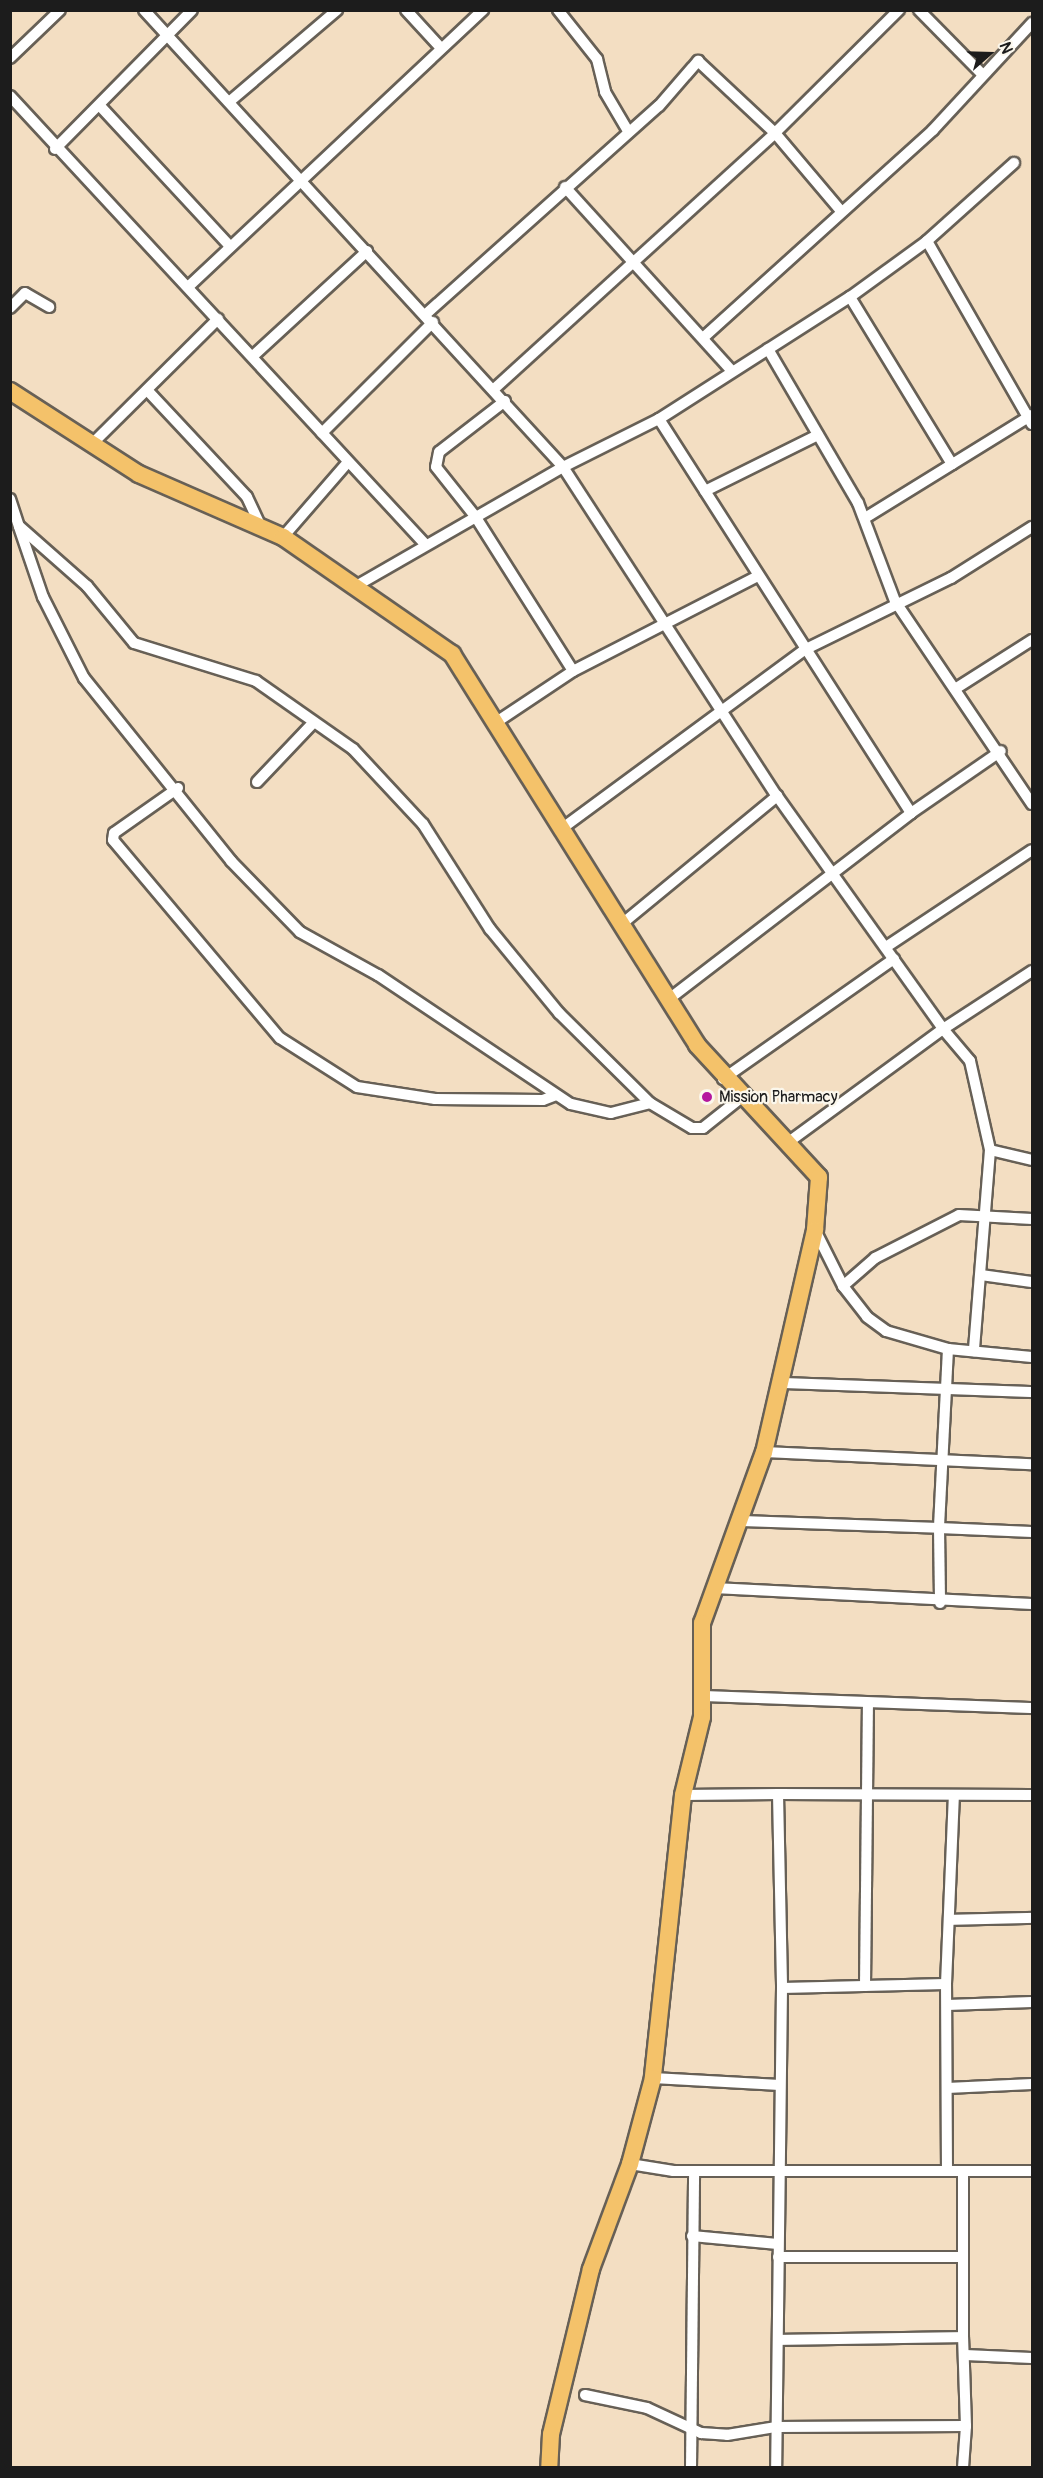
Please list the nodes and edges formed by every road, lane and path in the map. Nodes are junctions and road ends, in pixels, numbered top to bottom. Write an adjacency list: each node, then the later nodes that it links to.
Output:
1 (60, 10): 13 (street)
2 (144, 10): 11 (street)
3 (192, 10): 11 (street)
4 (337, 10): 16 (street)
5 (406, 10): 12 (street)
6 (483, 10): 12 (street)
7 (558, 10): 18 (street)
8 (899, 10): 19 (street)
9 (919, 10): 14 (street)
10 (1032, 23): 14 (street)
11 (167, 37): 16 (street); 17 (street)
12 (441, 47): 22 (street)
13 (10, 58)
14 (981, 73): 24 (street)
15 (10, 96): 20 (street)
16 (229, 102): 22 (street)
17 (101, 107): 20 (street); 26 (street)
18 (628, 131): 19 (street); 23 (street)
19 (775, 133): 24 (street); 28 (street)
20 (55, 149): 29 (street)
21 (1014, 163): 25 (street)
22 (301, 180): 26 (street); 27 (street)
23 (565, 187): 28 (street); 33 (street)
24 (840, 210): 35 (street)
25 (927, 241): 30 (street); 44 (street)
26 (229, 245): 29 (street)
27 (367, 251): 33 (street); 37 (street)
28 (632, 263): 35 (street); 39 (street)
29 (188, 287): 34 (street)
30 (850, 297): 36 (street); 49 (street)
31 (49, 307): 32 (street)
32 (10, 308)
33 (429, 318): 39 (street); 45 (street)
34 (218, 319): 37 (street); 40 (street)
35 (704, 337): 38 (street)
36 (768, 349): 38 (street); 46 (street)
37 (253, 357): 45 (street)
38 (732, 371): 43 (street)
39 (494, 389): 42 (street)
40 (147, 390): 47 (street); 55 (street)
41 (10, 391): 47 (main road)
42 (504, 401): 50 (street); 53 (street)
43 (659, 419): 50 (street); 51 (street)
44 (1031, 419): 49 (street)
45 (322, 433): 48 (street)
46 (818, 435): 51 (street); 54 (street)
47 (91, 445): 55 (main road)
48 (348, 462): 58 (street); 59 (street)
49 (952, 464): 54 (street)
50 (563, 466): 53 (street); 63 (street)
51 (705, 491): 60 (street)
52 (10, 499): 56 (street)
53 (475, 516): 59 (street); 66 (street)
54 (865, 518): 62 (street)
55 (259, 524): 58 (main road)
56 (19, 526): 70 (street); 73 (street)
57 (1032, 527): 62 (street)
58 (283, 537): 61 (main road)
59 (425, 544): 61 (street)
60 (756, 577): 63 (street); 65 (street)
61 (356, 586): 69 (main road)
62 (895, 601): 65 (street); 67 (street)
63 (664, 621): 66 (street); 68 (street)
64 (1032, 640): 67 (street)
65 (804, 650): 68 (street); 76 (street)
66 (573, 671): 69 (street)
67 (955, 689): 71 (street)
68 (721, 707): 74 (street); 77 (street)
69 (498, 720): 77 (main road)
70 (312, 724): 72 (street); 89 (street)
71 (1001, 752): 75 (street); 76 (street)
72 (257, 782)
73 (178, 788): 87 (street); 87 (street)
74 (777, 796): 79 (street); 80 (street)
75 (1032, 804)
76 (911, 813): 79 (street)
77 (564, 827): 80 (main road)
78 (1032, 850): 81 (street)
79 (833, 876): 81 (street); 84 (street)
80 (623, 923): 84 (main road)
81 (886, 947): 82 (street)
82 (894, 959): 85 (street); 86 (street)
83 (1032, 971): 85 (street)
84 (669, 999): 86 (main road)
85 (942, 1029): 90 (street); 91 (street)
86 (723, 1079): 88 (main road)
87 (556, 1095): 89 (street)
88 (742, 1097): 89 (street); 90 (main road)
89 (650, 1103)
90 (790, 1141): 95 (main road)
91 (990, 1150): 92 (street); 93 (street)
92 (1032, 1160)
93 (986, 1213): 94 (street); 96 (street); 98 (street)
94 (1032, 1219)
95 (815, 1230): 98 (street); 102 (main road)
96 (981, 1275): 97 (street); 100 (street)
97 (1032, 1282)
98 (843, 1286): 99 (street)
99 (948, 1349): 100 (street); 103 (street)
100 (974, 1351): 101 (street)
101 (1032, 1357)
102 (782, 1383): 103 (street); 105 (main road)
103 (944, 1392): 104 (street); 106 (street)
104 (1032, 1392)
105 (764, 1452): 106 (street); 108 (main road)
106 (939, 1459): 107 (street); 109 (street)
107 (1032, 1464)
108 (742, 1521): 109 (street); 111 (main road)
109 (939, 1528): 110 (street); 112 (street)
110 (1032, 1532)
111 (714, 1588): 112 (street); 114 (main road)
112 (940, 1603): 113 (street)
113 (1032, 1605)
114 (702, 1696): 115 (street); 118 (main road)
115 (868, 1703): 116 (street); 121 (street)
116 (1032, 1708)
117 (778, 1794): 118 (street); 121 (street); 126 (street)
118 (683, 1795): 129 (main road)
119 (954, 1795): 120 (street); 121 (street); 123 (street)
120 (1032, 1795)
121 (867, 1796): 125 (street)
122 (1032, 1918): 123 (street)
123 (949, 1920): 124 (street)
124 (946, 1984): 125 (street); 128 (street)
125 (865, 1986): 126 (street)
126 (782, 1988): 131 (street)
127 (1032, 2002): 128 (street)
128 (946, 2005): 132 (street)
129 (653, 2078): 131 (street); 133 (main road)
130 (1032, 2084): 132 (street)
131 (780, 2085): 134 (street)
132 (947, 2088): 136 (street)
133 (630, 2164): 135 (street); 151 (main road)
134 (778, 2168): 135 (street); 136 (street); 140 (street)
135 (694, 2171): 139 (street)
136 (947, 2171): 137 (street)
137 (963, 2171): 138 (street); 142 (street)
138 (1032, 2171)
139 (692, 2236): 140 (street); 150 (street)
140 (778, 2244): 141 (street)
141 (778, 2257): 142 (street); 144 (street)
142 (963, 2257): 143 (street)
143 (963, 2337): 144 (street); 145 (street)
144 (778, 2340): 149 (street)
145 (965, 2355): 146 (street); 148 (street)
146 (1032, 2358)
147 (585, 2395): 150 (street)
148 (966, 2426): 149 (street); 154 (street)
149 (776, 2427): 150 (street); 153 (street)
150 (691, 2428): 152 (street)
151 (549, 2468)
152 (691, 2468)
153 (776, 2468)
154 (963, 2468)

